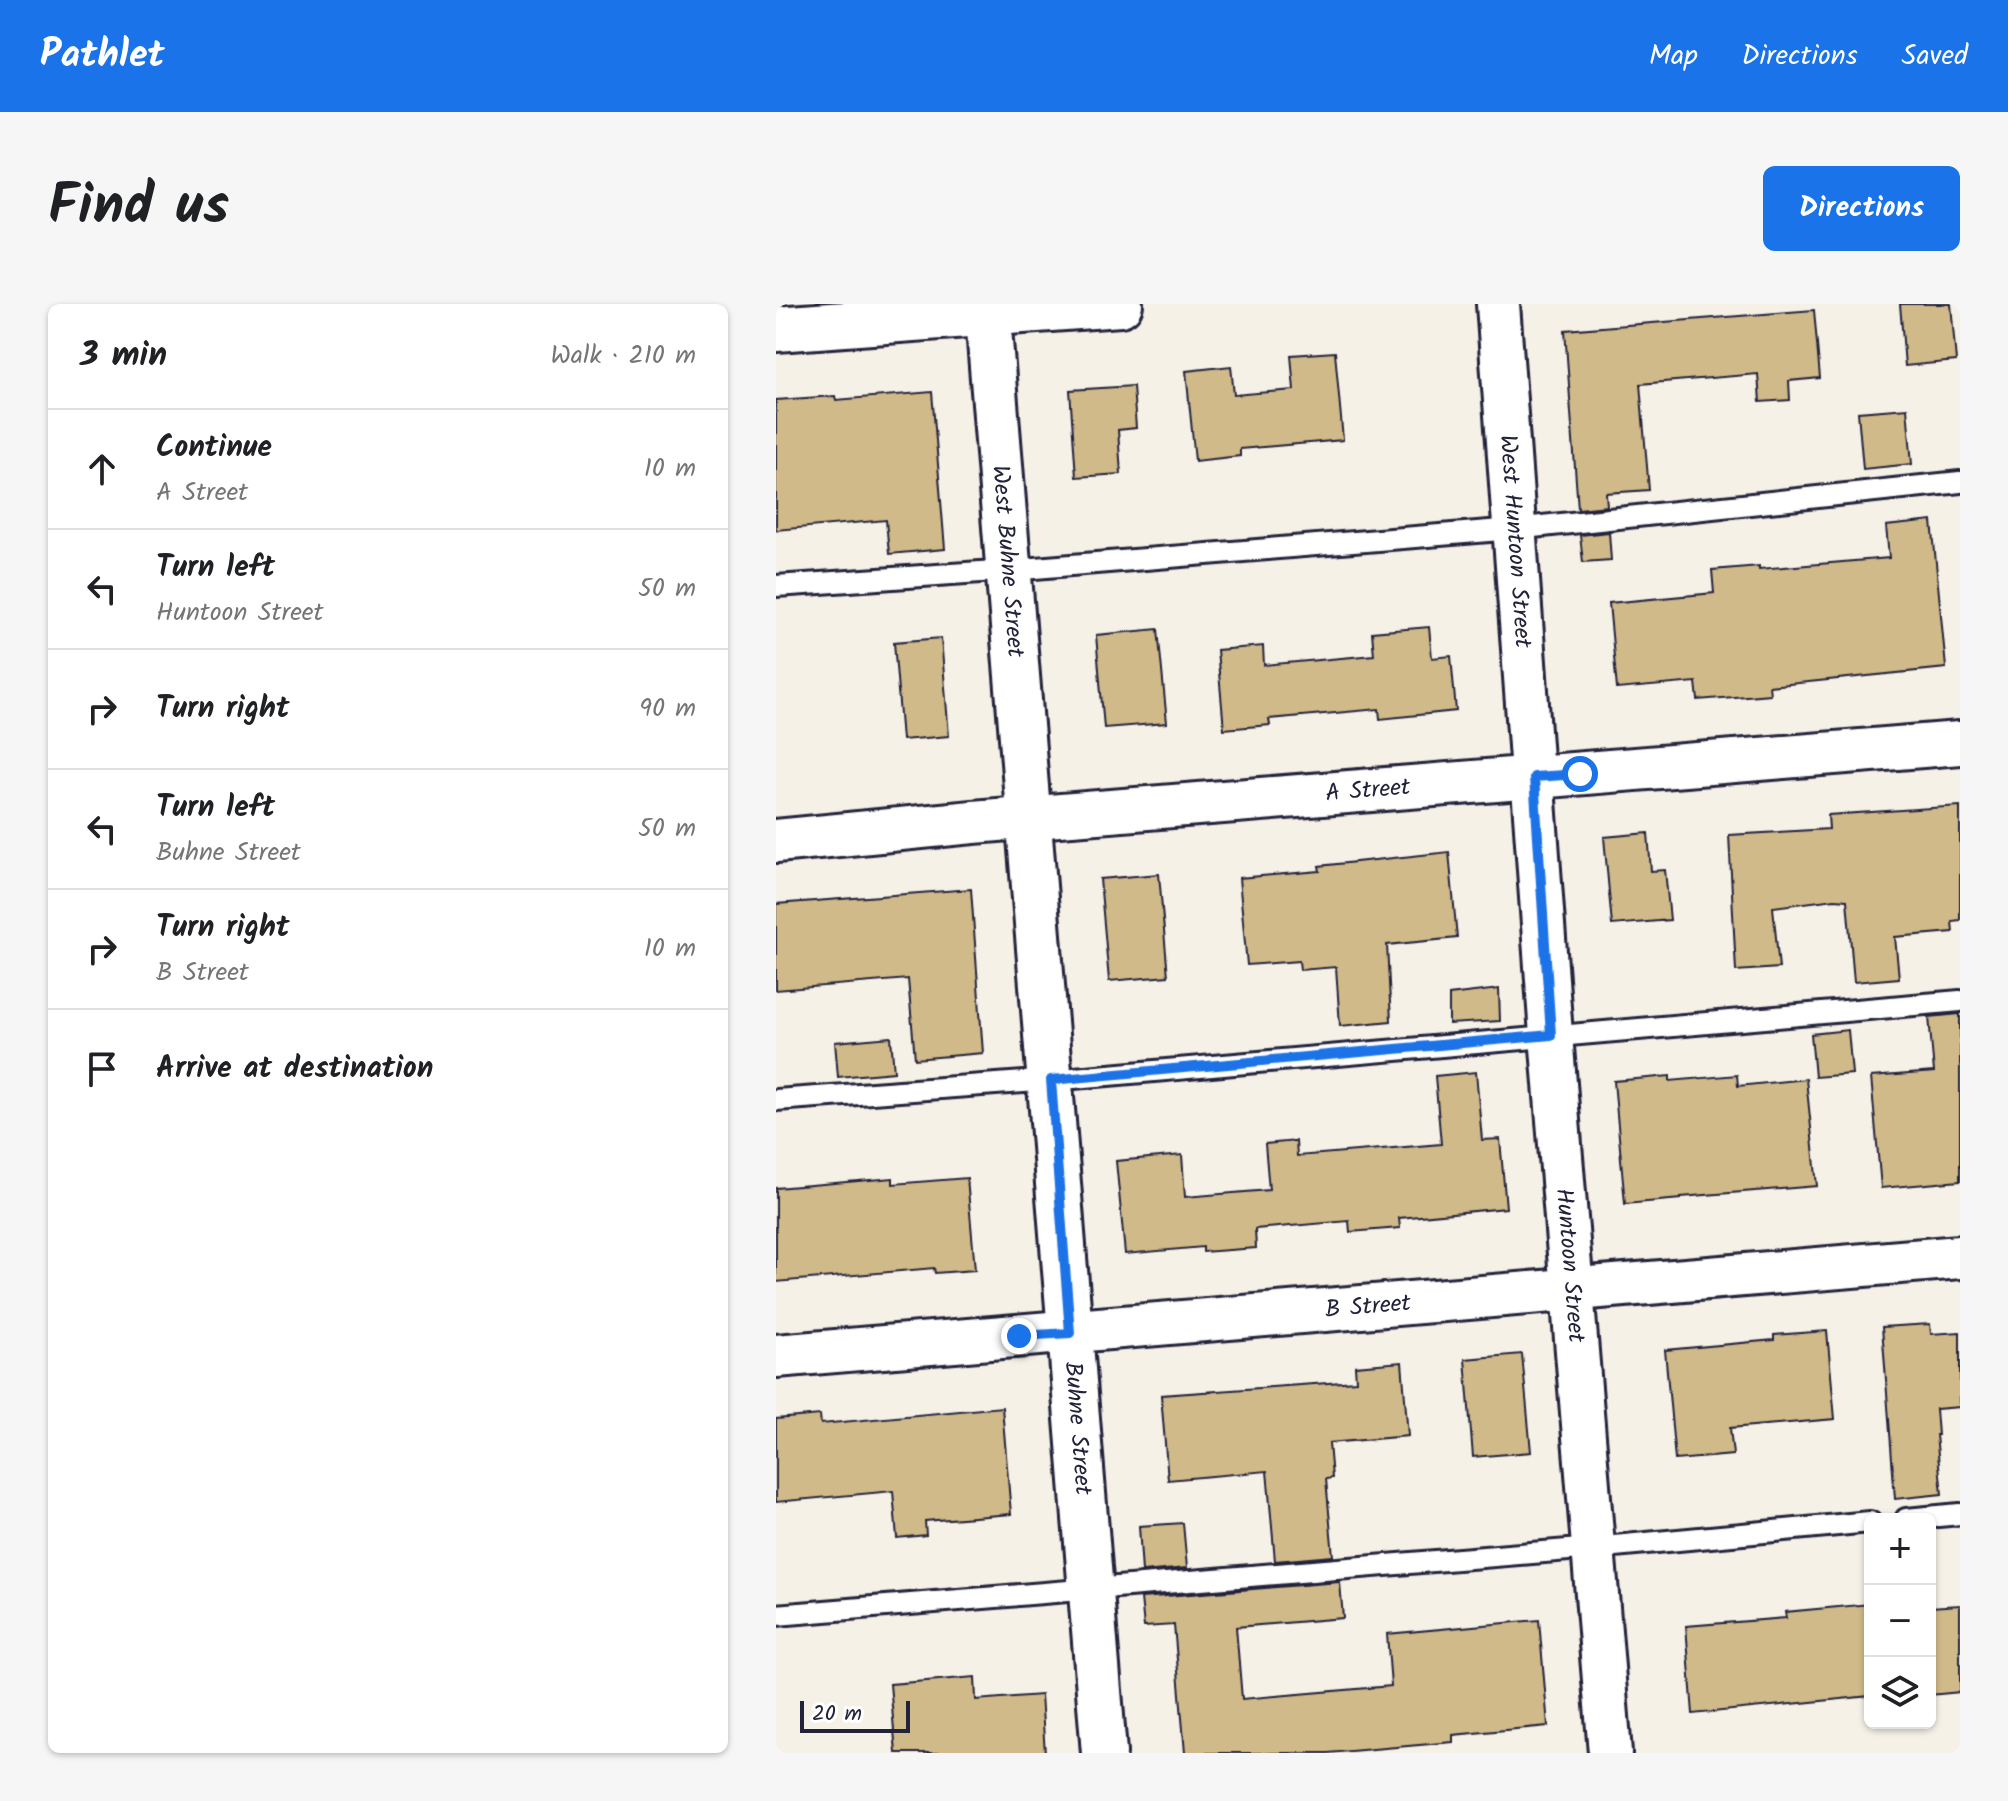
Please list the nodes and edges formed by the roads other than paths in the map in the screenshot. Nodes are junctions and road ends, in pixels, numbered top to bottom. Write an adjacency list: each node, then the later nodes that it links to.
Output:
1 (1120, 304): 3 (street)
2 (1498, 304): 6 (street, West Huntoon Street)
3 (988, 309): 4 (street); 7 (street, West Buhne Street)
4 (776, 329)
5 (1960, 482): 6 (lane)
6 (1514, 529): 7 (lane); 10 (street, West Huntoon Street)
7 (1010, 570): 8 (lane); 11 (street, West Buhne Street)
8 (776, 586)
9 (1960, 743): 10 (street, A Street)
10 (1534, 777): 11 (street, A Street); 14 (street, Huntoon Street)
11 (1030, 818): 12 (street, A Street); 15 (street, Buhne Street)
12 (776, 841)
13 (1960, 1001): 14 (lane)
14 (1551, 1035): 15 (lane); 18 (street, Huntoon Street)
15 (1051, 1080): 16 (lane); 19 (street, Buhne Street)
16 (776, 1100)
17 (1960, 1257): 18 (street, B Street)
18 (1571, 1290): 19 (street, B Street); 24 (street, Huntoon Street)
19 (1070, 1333): 20 (street, B Street); 25 (street, Buhne Street)
20 (776, 1356)
21 (1960, 1514): 22 (lane)
22 (1936, 1516)
23 (1864, 1523): 24 (lane)
24 (1593, 1548): 25 (lane); 28 (street, Huntoon Street)
25 (1092, 1590): 26 (lane); 27 (street, Buhne Street)
26 (776, 1615)
27 (1104, 1753)
28 (1610, 1753)

